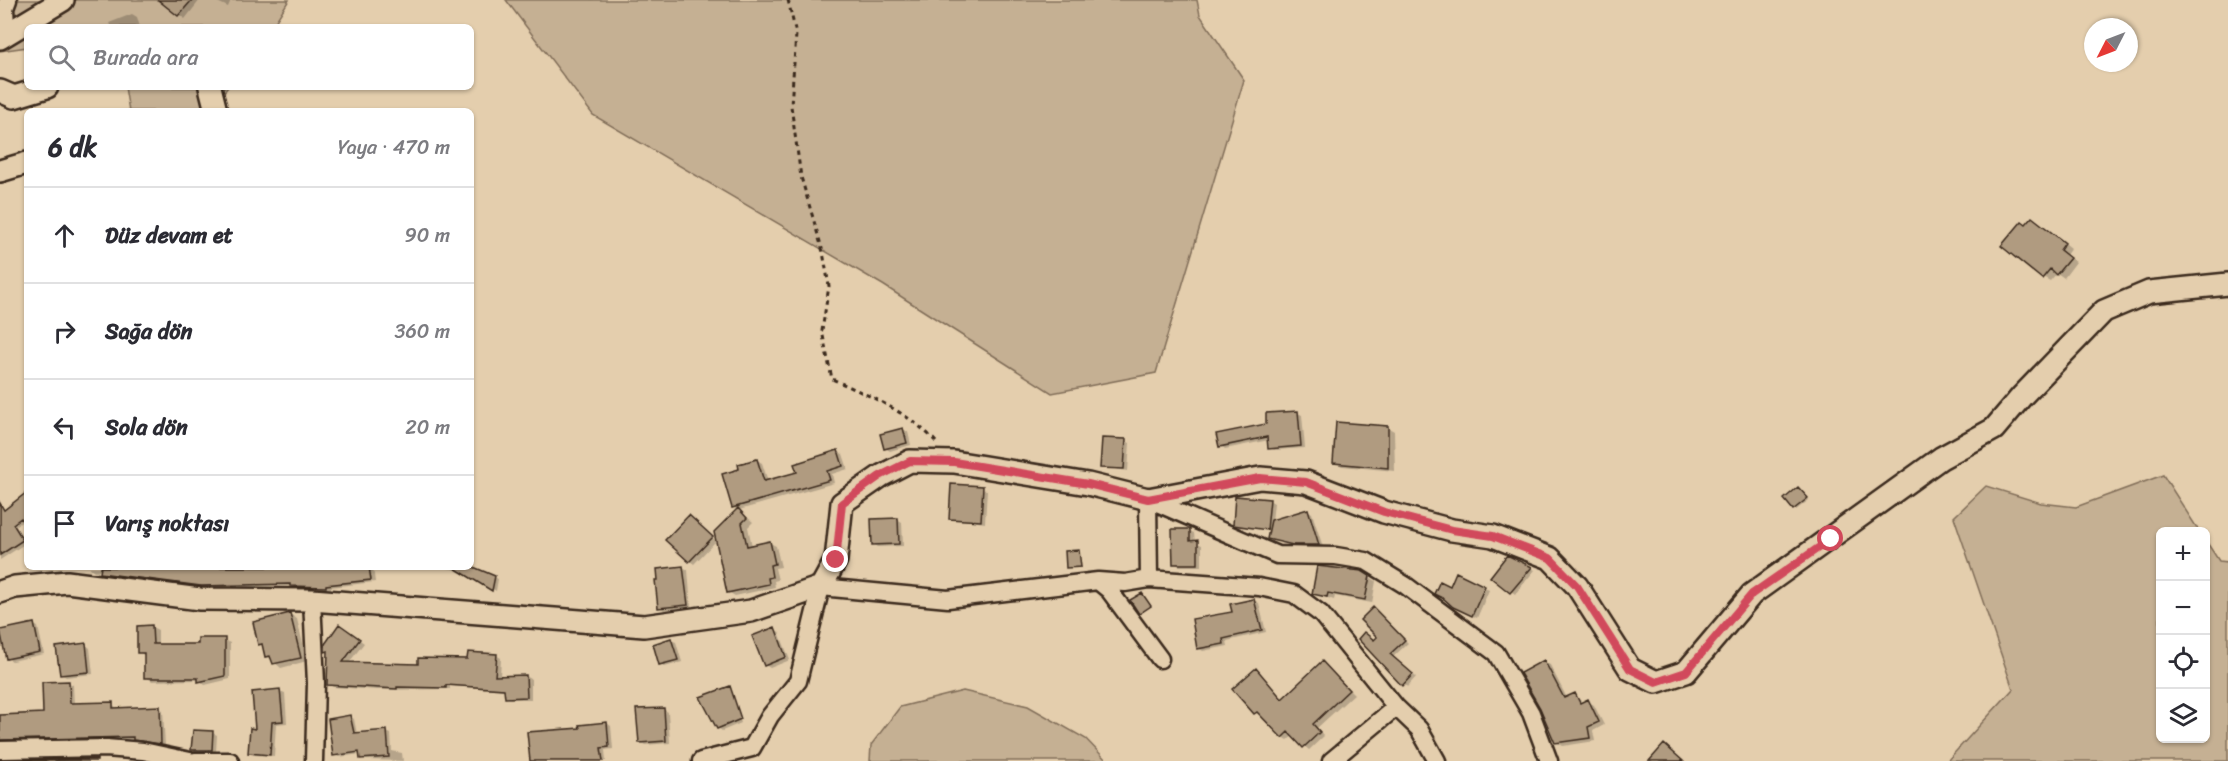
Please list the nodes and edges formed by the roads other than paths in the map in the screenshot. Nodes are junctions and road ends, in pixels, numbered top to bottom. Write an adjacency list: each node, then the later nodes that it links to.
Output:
1 (8, 0): 3 (street)
2 (63, 0): 4 (street)
3 (0, 33)
4 (0, 38)
5 (37, 90): 7 (street)
6 (211, 90): 8 (street)
7 (0, 91)
8 (215, 108)
9 (24, 164): 10 (street)
10 (0, 171)
11 (2228, 284): 12 (street)
12 (1148, 499): 14 (street); 16 (street); 31 (street)
13 (64, 574): 17 (street); 18 (street)
14 (1149, 579): 15 (street); 20 (street)
15 (1098, 581): 16 (street); 19 (street)
16 (822, 587): 18 (street); 22 (street)
17 (0, 592)
18 (312, 600): 27 (street)
19 (1160, 659)
20 (1396, 707): 29 (street); 30 (street)
21 (0, 750): 23 (street)
22 (750, 755): 28 (street)
23 (142, 756): 24 (street)
24 (190, 761)
25 (195, 761): 26 (street)
26 (230, 761)
27 (314, 761)
28 (701, 761)
29 (1331, 761)
30 (1437, 761)
31 (1549, 761)

